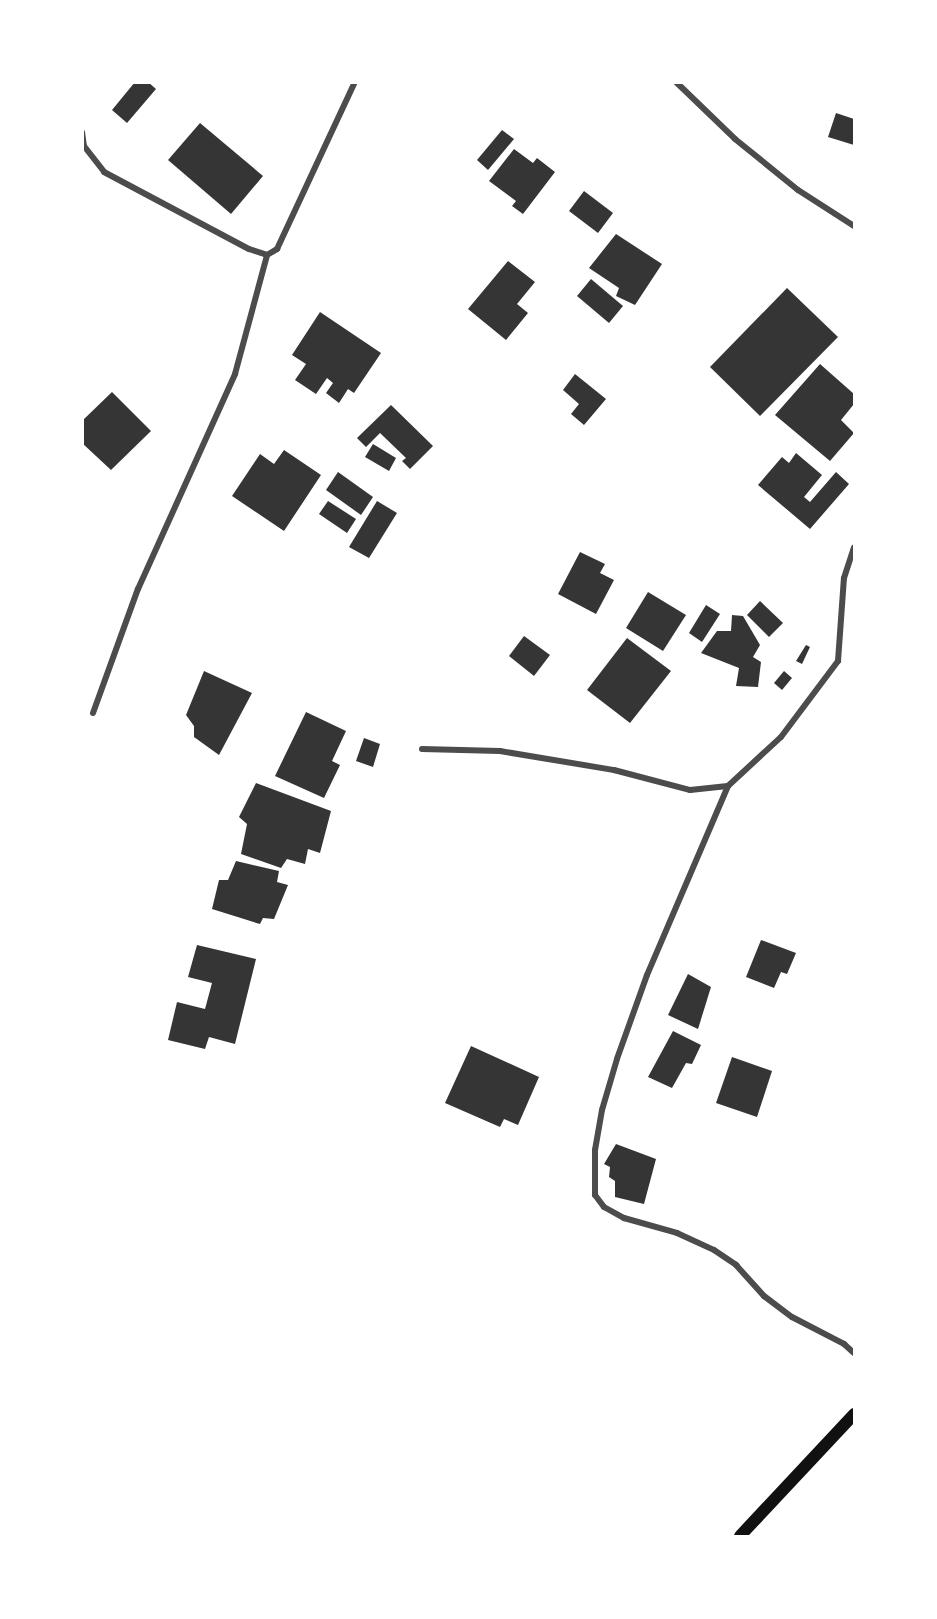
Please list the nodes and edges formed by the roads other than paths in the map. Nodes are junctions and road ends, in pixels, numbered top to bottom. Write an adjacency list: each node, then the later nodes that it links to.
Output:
1 (356, 82): 5 (street)
2 (676, 82): 4 (street)
3 (82, 132): 5 (street)
4 (855, 226)
5 (267, 255): 7 (street)
6 (855, 548): 9 (street)
7 (93, 713)
8 (423, 749): 9 (street)
9 (728, 786): 10 (street)
10 (855, 1353)
11 (855, 1414): 12 (main road)
12 (740, 1536)

